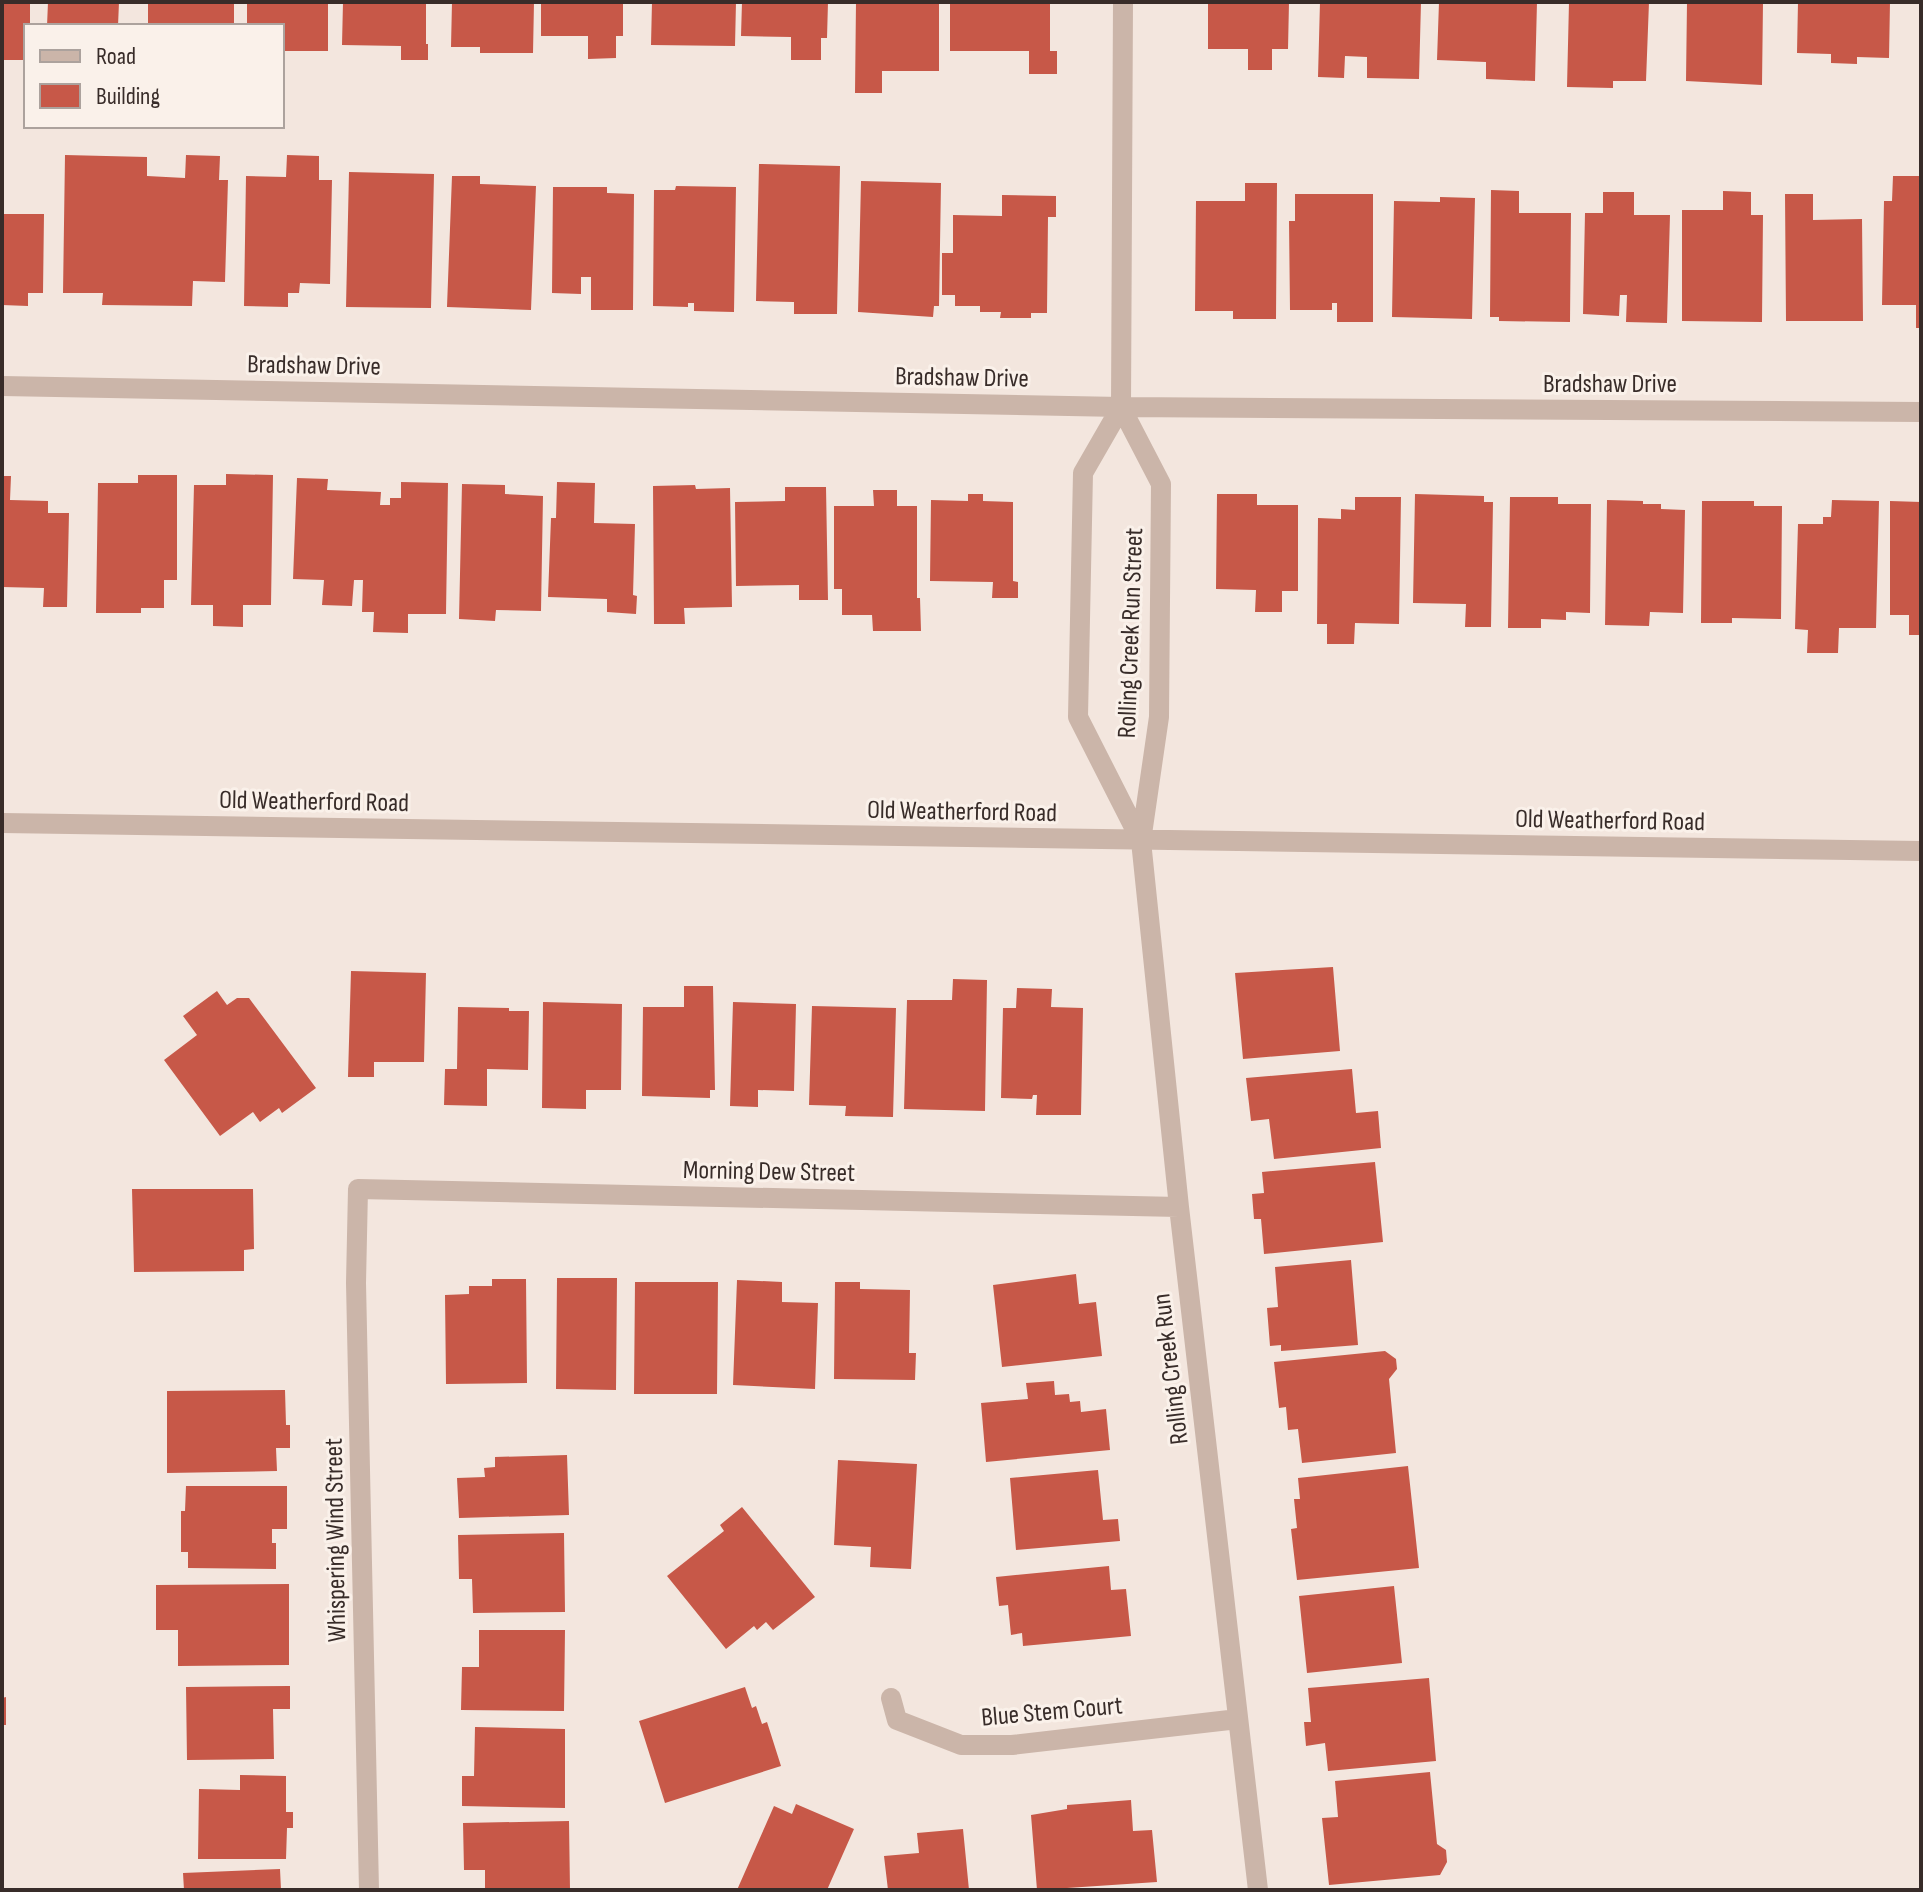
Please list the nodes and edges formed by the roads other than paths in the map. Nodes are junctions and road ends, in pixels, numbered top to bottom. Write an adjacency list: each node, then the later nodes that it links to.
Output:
1 (1123, 2): 3 (street, Rolling Creek Run Street)
2 (2, 386): 3 (street, Bradshaw Drive)
3 (1121, 407): 4 (street, Bradshaw Drive); 6 (street, Rolling Creek Run Street); 6 (street, Rolling Creek Run Street)
4 (1921, 412)
5 (2, 823): 6 (street, Old Weatherford Road)
6 (1141, 841): 7 (street, Old Weatherford Road); 9 (street, Rolling Creek Run)
7 (1921, 851)
8 (358, 1189): 9 (street, Morning Dew Street); 12 (street, Whispering Wind Street)
9 (1179, 1207): 11 (street, Rolling Creek Run)
10 (891, 1698): 11 (street, Blue Stem Court)
11 (1238, 1719): 13 (street, Rolling Creek Run)
12 (369, 1890)
13 (1258, 1890)

